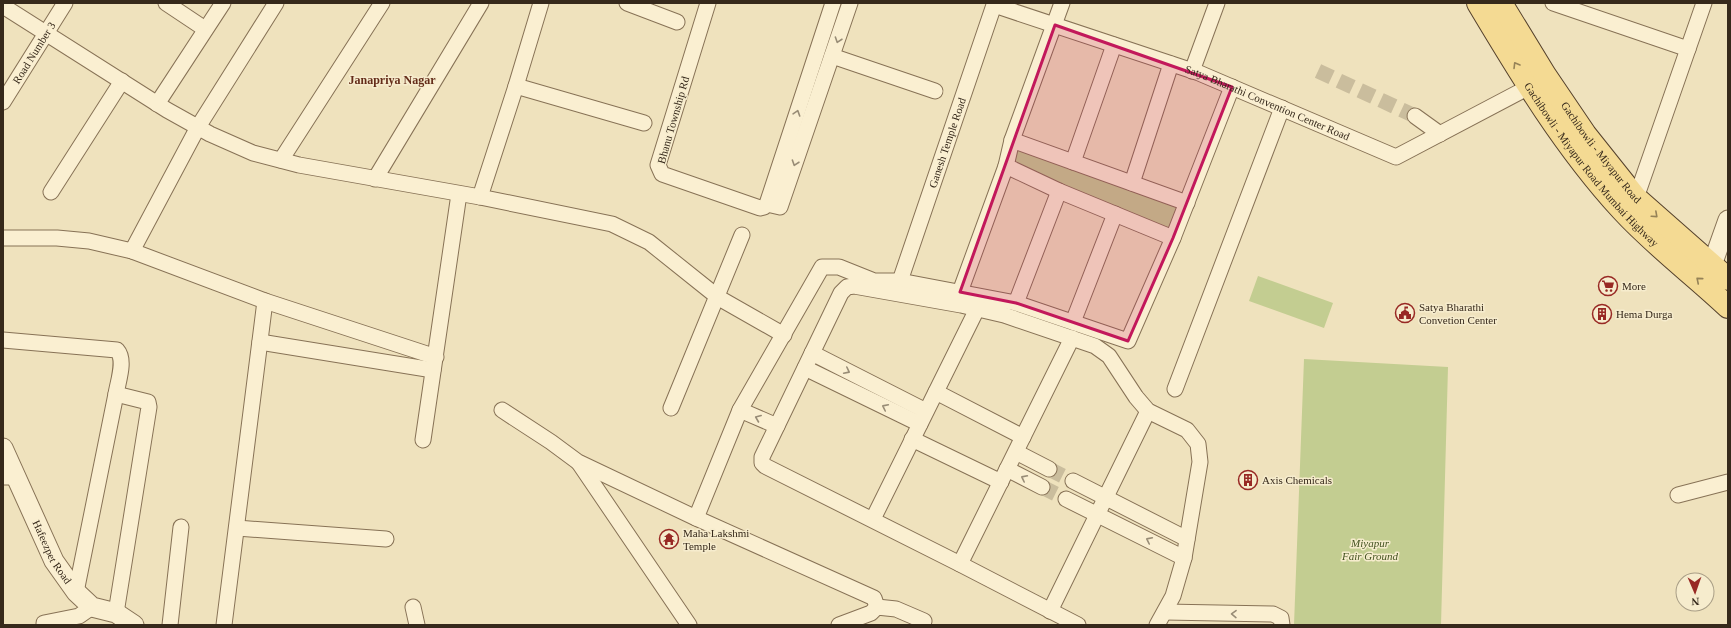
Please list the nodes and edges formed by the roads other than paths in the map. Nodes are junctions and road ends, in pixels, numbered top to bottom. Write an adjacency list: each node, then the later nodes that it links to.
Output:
1 (65, 3): 23 (street, Road Number 3)
2 (166, 3): 22 (street)
3 (223, 3): 22 (street)
4 (276, 3): 39 (street)
5 (382, 3): 42 (street)
6 (481, 3): 45 (street)
7 (541, 3): 30 (street)
8 (627, 3): 20 (street)
9 (708, 3): 53 (street, Bhanu Township Rd)
10 (833, 3): 53 (street, one-way to 10)
11 (850, 3): 26 (street, Bhanu Township Rd, one-way to 26)
12 (1062, 3): 21 (street)
13 (1216, 3): 28 (street)
14 (1478, 3): 32 (main road, Gachibowli - Miyapur Road Mumbai Highway, one-way to 14)
15 (1501, 3): 51 (main road, Gachibowli - Miyapur Road)
16 (1553, 3): 25 (street)
17 (1704, 3): 25 (street)
18 (994, 5): 21 (street, Satya Bharathi Convention Center Road); 62 (street, Ganesh Temple Road)
19 (3, 6): 23 (street)
20 (677, 22)
21 (1054, 25): 24 (street, Satya Bharathi Convention Center Road); 41 (street)
22 (206, 29): 35 (street)
23 (46, 32): 29 (street); 34 (street, Road Number 3)
24 (1114, 45): 27 (street, Satya Bharathi Convention Center Road); 43 (street)
25 (1688, 49): 51 (street)
26 (832, 56): 33 (street); 53 (street, Bhanu Township Rd, one-way to 53)
27 (1171, 64): 28 (street, Satya Bharathi Convention Center Road); 46 (street)
28 (1192, 71): 31 (street, Satya Bharathi Convention Center Road)
29 (122, 81): 35 (street); 48 (street)
30 (516, 86): 38 (street); 50 (street)
31 (1232, 87): 36 (street, Satya Bharathi Convention Center Road); 52 (street)
32 (1529, 87): 40 (street, Satya Bharathi Convention Center Road); 67 (main road, Gachibowli - Miyapur Road Mumbai Highway, one-way to 32)
33 (935, 92)
34 (3, 102)
35 (157, 104): 39 (street)
36 (1282, 108): 40 (street, Satya Bharathi Convention Center Road); 77 (street)
37 (1415, 116): 40 (street)
38 (644, 123)
39 (198, 127): 42 (street); 59 (street)
40 (1440, 134)
41 (1012, 140): 43 (street); 44 (street)
42 (281, 160): 45 (street)
43 (1073, 162): 46 (street)
44 (1006, 166): 47 (street); 63 (street)
45 (375, 179): 49 (street)
46 (1132, 183): 52 (street)
47 (1059, 191): 54 (street); 66 (street)
48 (51, 192)
49 (459, 194): 50 (street); 75 (street)
50 (480, 197): 64 (street)
51 (1636, 198): 60 (main road, Gachibowli - Miyapur Road, one-way to 60)
52 (1187, 203): 58 (street)
53 (768, 204)
54 (1115, 214): 58 (street); 69 (street)
55 (1728, 220): 60 (street)
56 (742, 235): 64 (street)
57 (3, 238): 59 (street)
58 (1173, 238): 69 (street)
59 (132, 251): 65 (street)
60 (1712, 265): 61 (main road, Gachibowli - Miyapur Road)
61 (1728, 279)
62 (900, 281): 63 (street); 70 (street)
63 (960, 292): 66 (street)
64 (717, 296): 70 (street); 80 (street)
65 (265, 301): 73 (street); 75 (street)
66 (1016, 303): 69 (street)
67 (1728, 306)
68 (977, 309): 71 (street); 74 (street); 78 (street)
69 (1073, 322)
70 (784, 335): 82 (street)
71 (1072, 338): 83 (street); 86 (street)
72 (3, 340): 79 (street)
73 (260, 342): 75 (street); 105 (street)
74 (812, 353): 76 (street); 84 (street, one-way to 84)
75 (435, 364): 88 (street)
76 (805, 368): 84 (street, one-way to 76); 85 (street)
77 (1175, 389)
78 (936, 392): 84 (street); 86 (street)
79 (116, 394): 110 (street); 116 (street)
80 (671, 408)
81 (502, 410): 91 (street)
82 (740, 410): 85 (street, one-way to 82); 102 (street)
83 (1148, 411): 99 (street); 107 (street)
84 (923, 418): 87 (street)
85 (777, 426): 103 (street)
86 (1023, 437): 90 (street)
87 (912, 439): 93 (street); 103 (street)
88 (423, 440)
89 (3, 448): 94 (street, Hafeezpet Road)
90 (1016, 452): 92 (street); 93 (street)
91 (578, 462): 102 (street); 124 (street)
92 (1049, 470)
93 (1004, 476): 97 (street, one-way to 93); 109 (street)
94 (10, 477): 110 (street, Hafeezpet Road)
95 (1074, 481): 99 (street)
96 (1728, 482): 98 (street)
97 (1042, 487)
98 (1678, 495)
99 (1106, 498): 101 (street); 107 (street)
100 (1066, 499): 101 (street)
101 (1098, 514): 108 (street, one-way to 101); 114 (street)
102 (696, 518): 113 (street)
103 (872, 519): 109 (street)
104 (181, 527): 121 (street)
105 (237, 528): 106 (street); 122 (street)
106 (386, 538)
107 (1187, 540): 108 (street)
108 (1184, 558): 115 (street)
109 (960, 564): 114 (street)
110 (76, 592): 111 (street, Hafeezpet Road)
111 (92, 607): 116 (street, Hafeezpet Road); 119 (street)
112 (413, 607): 123 (street)
113 (877, 607): 118 (street); 125 (street)
114 (1050, 611): 126 (street)
115 (1165, 612): 117 (street, one-way to 115); 127 (street)
116 (116, 613): 120 (street, Hafeezpet Road)
117 (1278, 619)
118 (924, 621)
119 (44, 625)
120 (134, 625)
121 (170, 625)
122 (224, 625)
123 (417, 625)
124 (690, 625)
125 (839, 625)
126 (1078, 625)
127 (1157, 625)

